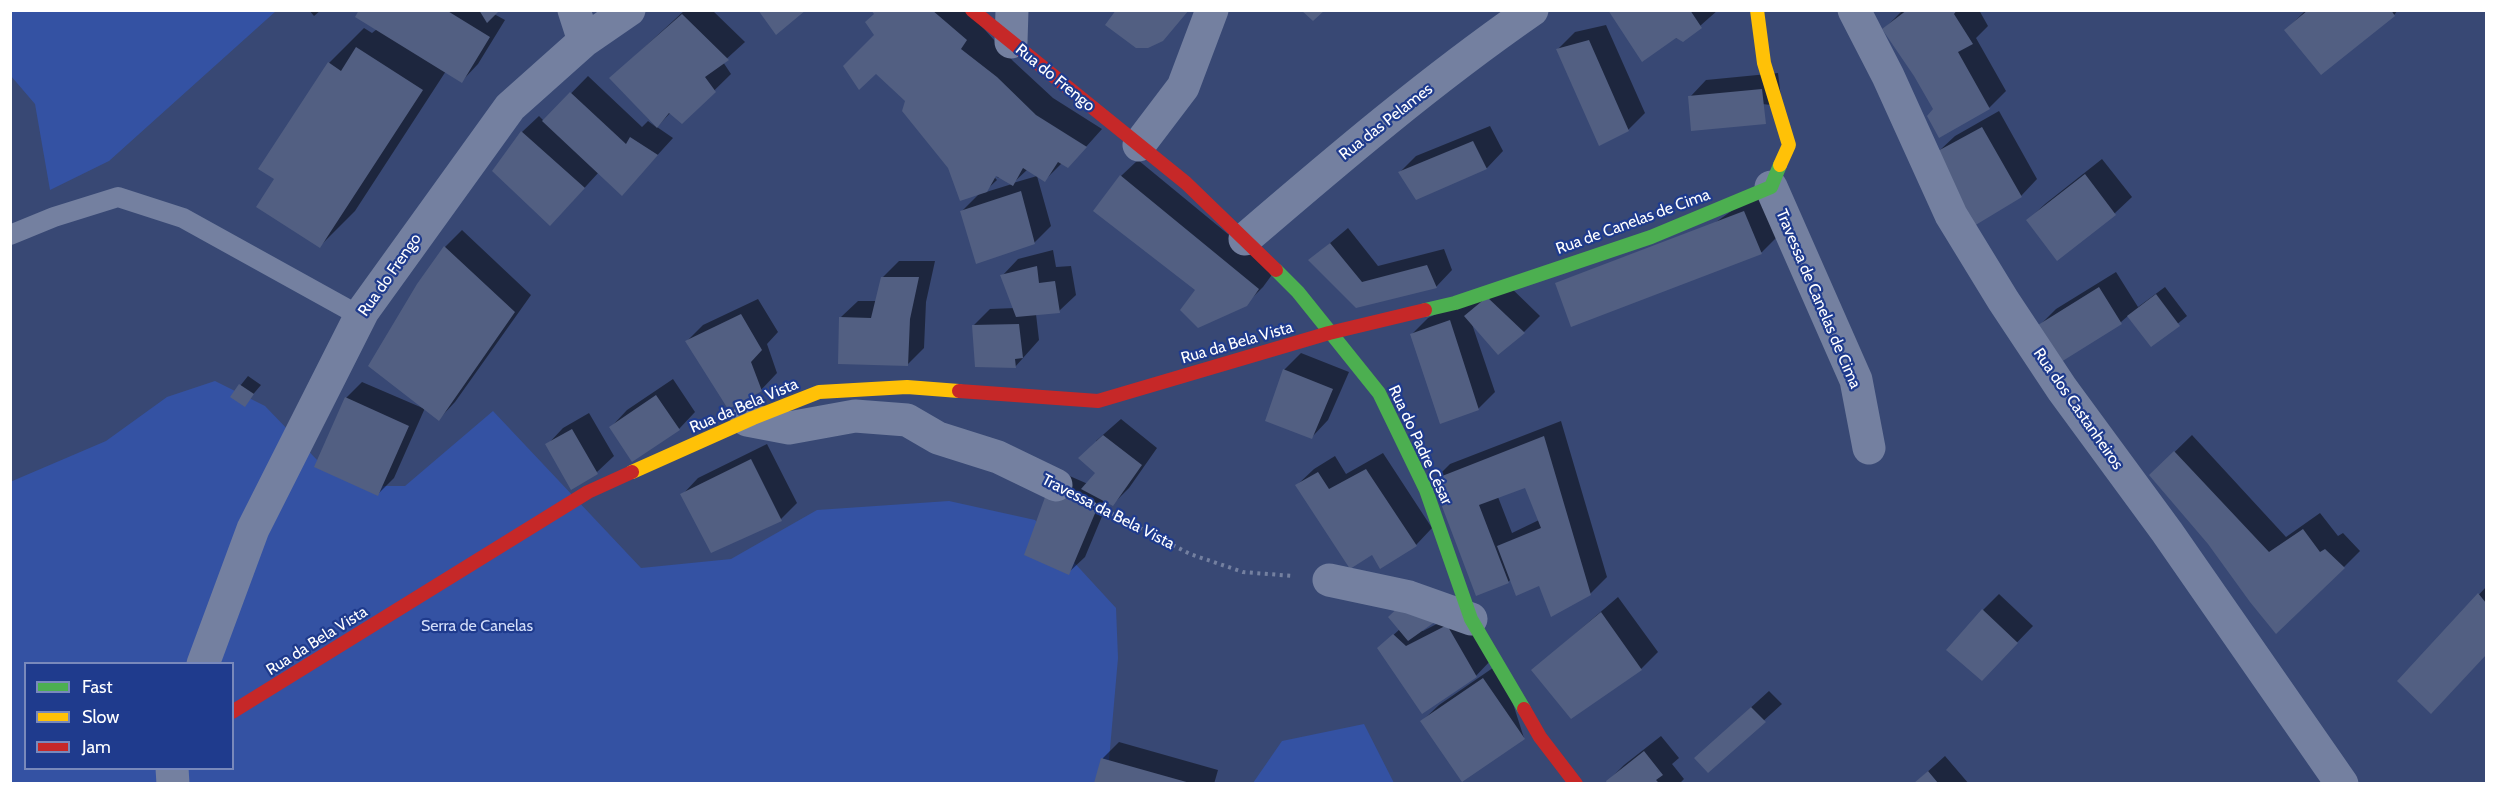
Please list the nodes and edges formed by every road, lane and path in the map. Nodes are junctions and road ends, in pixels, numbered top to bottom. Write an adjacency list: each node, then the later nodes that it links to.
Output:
1 (629, 10): 7 (street, Rua do Frengo)
2 (972, 10): 8 (street, Rua do Frengo)
3 (1212, 10): 9 (street)
4 (1532, 10): 12 (street, Rua das Pelames)
5 (1757, 10): 10 (street)
6 (1854, 10): 23 (street, Rua dos Castanheiros)
7 (579, 26): 13 (street, Rua do Frengo)
8 (1012, 26): 9 (street, Rua do Frengo)
9 (1139, 145): 12 (street, Rua do Padre César)
10 (1771, 187): 14 (street, Rua de Canelas de Cima); 16 (street, Travessa de Canelas de Cima)
11 (10, 235): 13 (lane)
12 (1245, 239): 14 (street, Rua do Padre César)
13 (360, 316): 20 (street, Rua do Frengo)
14 (1329, 333): 15 (street, Rua da Bela Vista); 19 (street, Rua do Padre César)
15 (747, 420): 17 (street, Travessa da Bela Vista); 21 (street, Rua da Bela Vista)
16 (1869, 448)
17 (1056, 485): 18 (path, Travessa da Bela Vista)
18 (1329, 579): 19 (street)
19 (1471, 619): 22 (street, Rua do Padre César)
20 (203, 662)
21 (234, 711)
22 (1576, 783)
23 (2342, 783)

